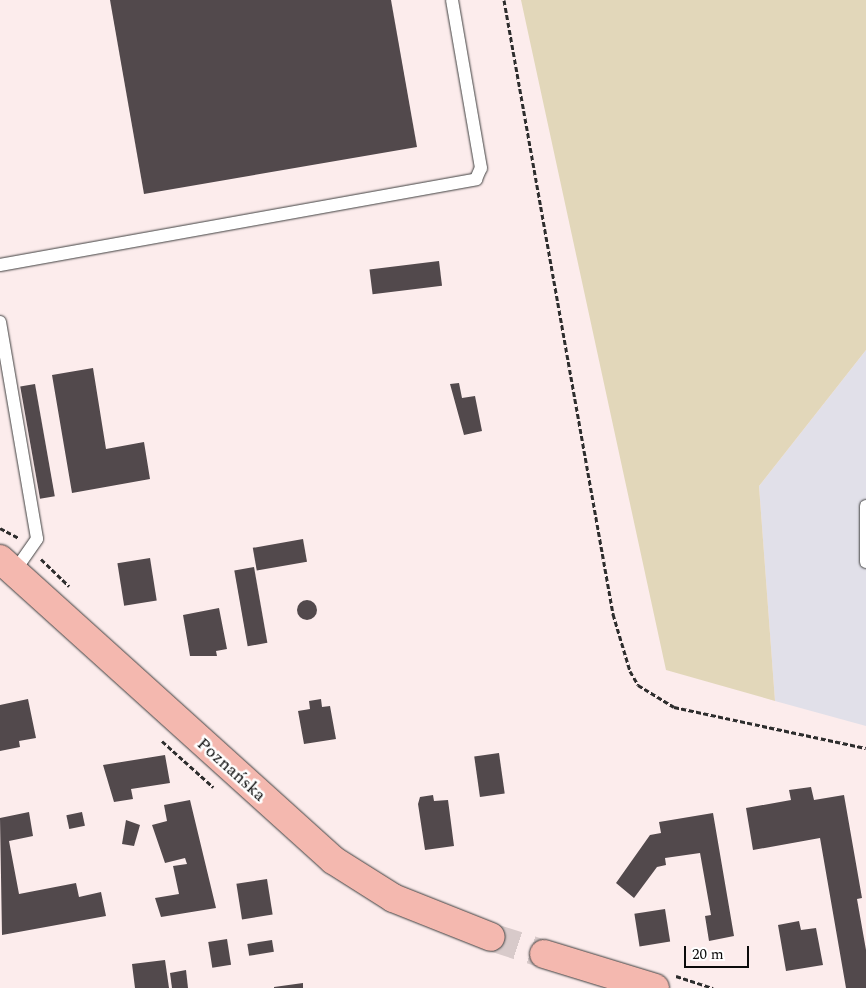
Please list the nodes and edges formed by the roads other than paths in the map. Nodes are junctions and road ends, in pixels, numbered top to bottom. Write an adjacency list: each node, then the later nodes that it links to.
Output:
1 (452, 0): 2 (lane)
2 (0, 265)
3 (0, 322): 6 (lane)
4 (866, 506): 5 (lane)
5 (866, 562)
6 (7, 566): 7 (street, Poznańska)
7 (491, 937)
8 (544, 954): 9 (street)
9 (655, 988)

